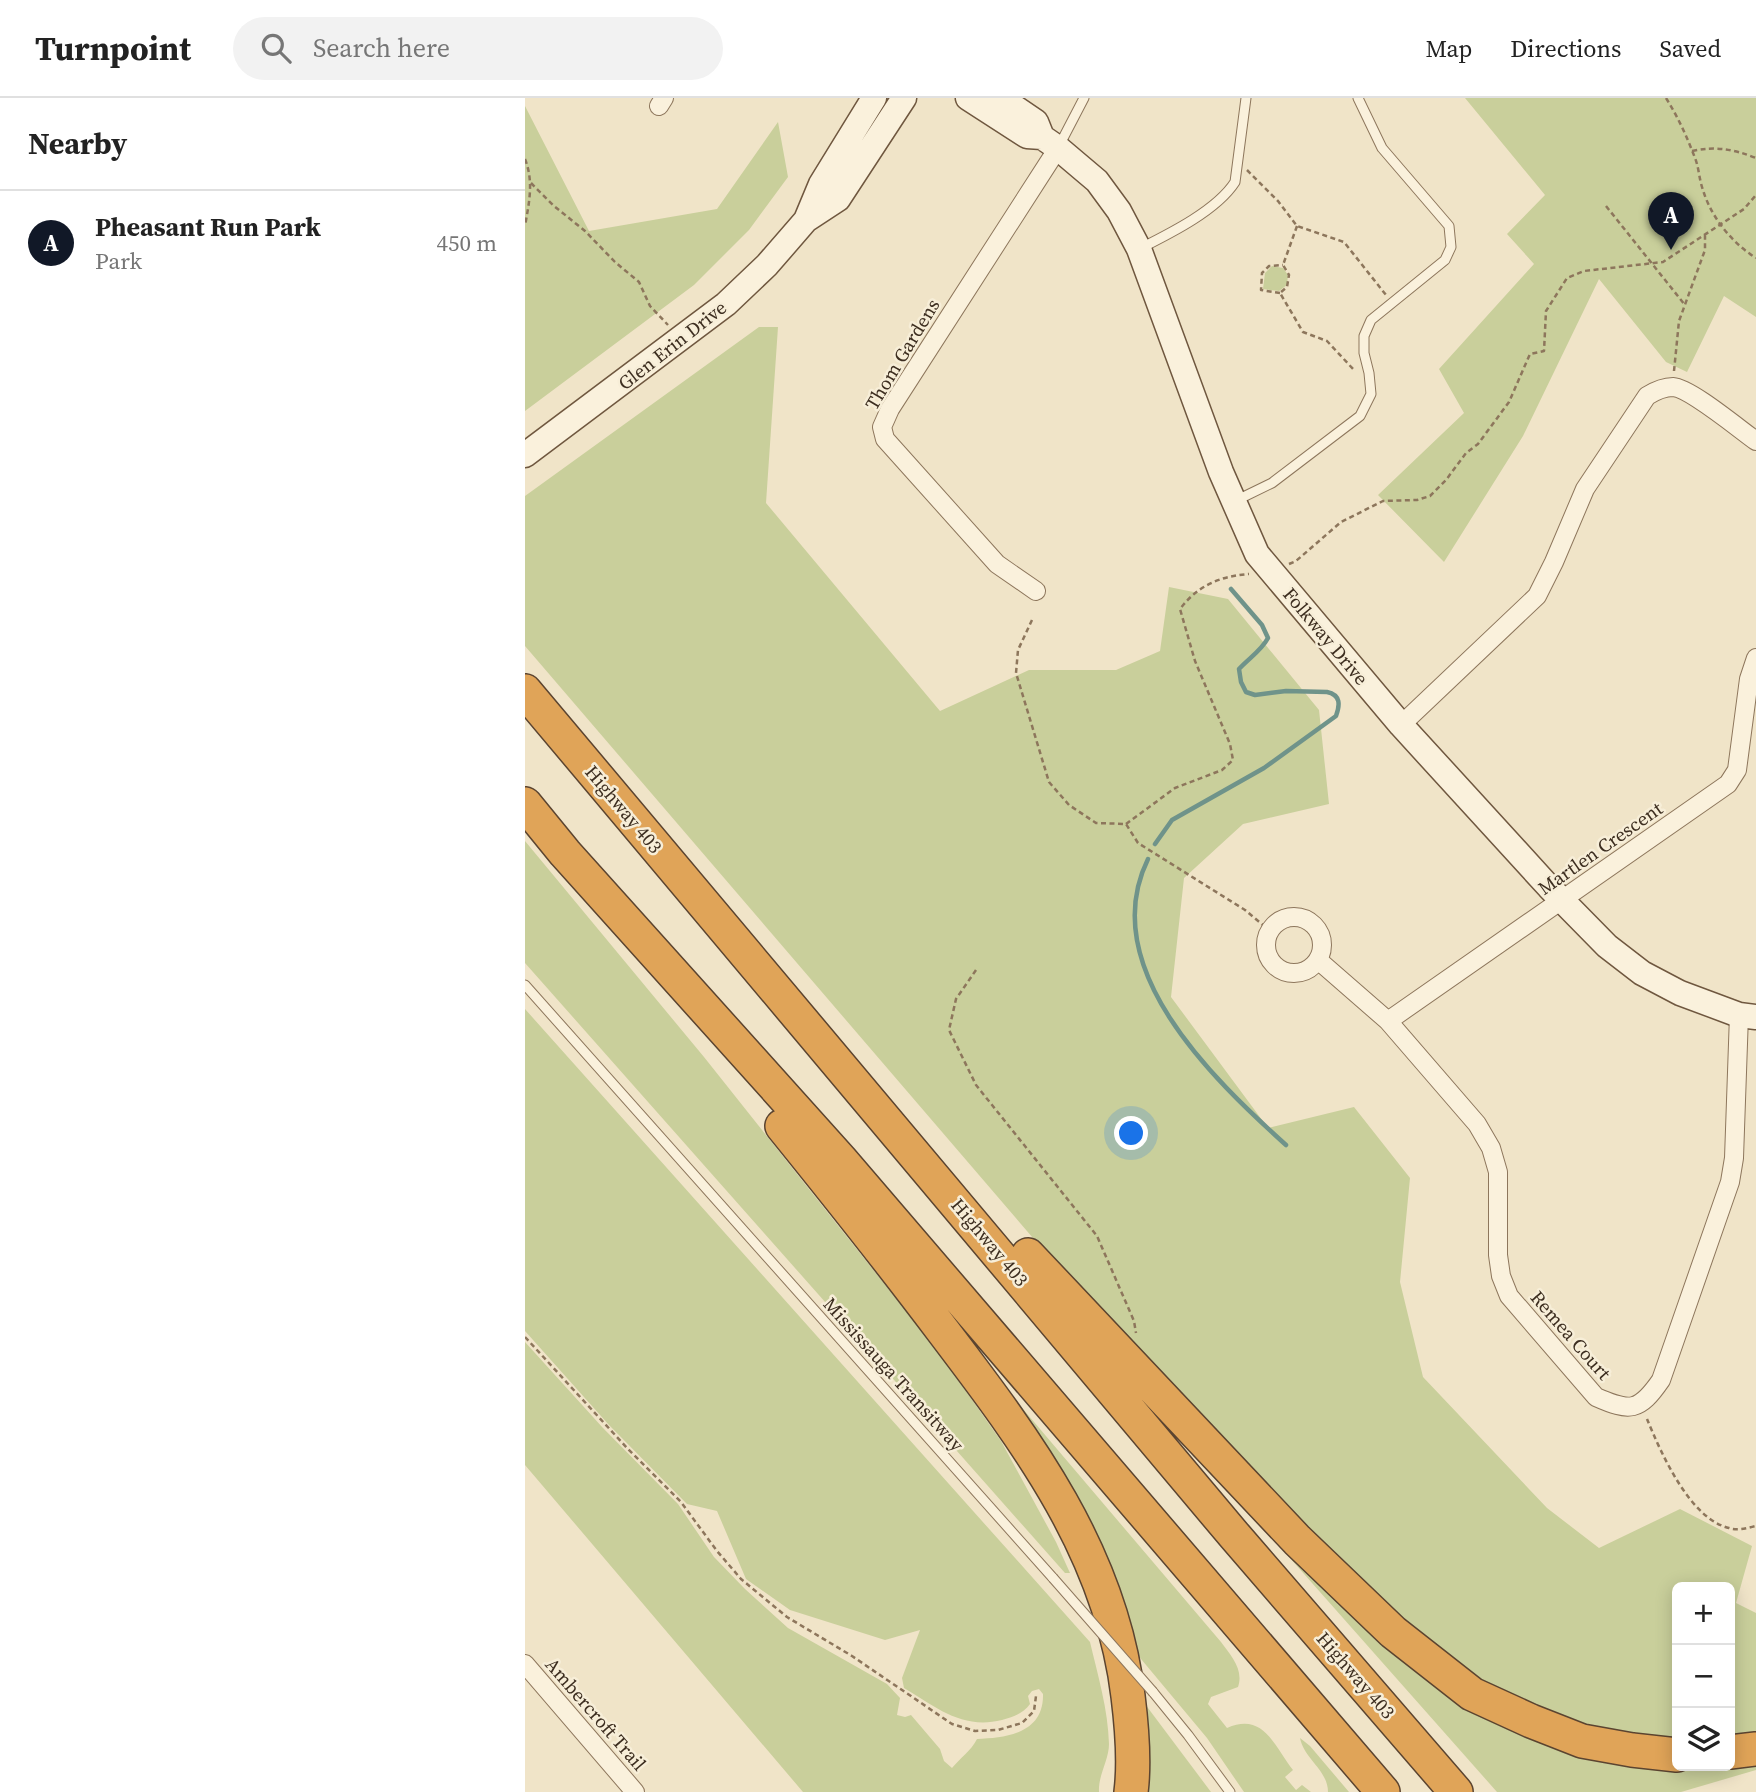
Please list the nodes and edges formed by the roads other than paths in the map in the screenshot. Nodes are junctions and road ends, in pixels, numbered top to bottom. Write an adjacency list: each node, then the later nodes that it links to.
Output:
1 (874, 98): 9 (street, Glen Erin Drive)
2 (904, 98): 9 (street, Glen Erin Drive)
3 (968, 98): 8 (street, Folkway Drive)
4 (1001, 98): 8 (street, Folkway Drive)
5 (1084, 98): 8 (lane)
6 (1246, 98): 10 (lane)
7 (1358, 98): 13 (lane)
8 (1050, 142): 10 (street, Folkway Drive); 14 (street, Thom Gardens)
9 (806, 220): 12 (street, Glen Erin Drive)
10 (1139, 249): 13 (street, Folkway Drive)
11 (1756, 441): 17 (street)
12 (525, 455)
13 (1234, 502): 17 (street, Folkway Drive)
14 (1036, 591)
15 (1756, 658): 20 (street, Martlen Crescent)
16 (525, 691): 25 (highway, Highway 403)
17 (1401, 725): 20 (street, Folkway Drive)
18 (525, 804): 19 (highway)
19 (565, 853): 31 (highway); 33 (highway)
20 (1562, 901): 23 (street, Folkway Drive); 24 (street, Martlen Crescent)
21 (1318, 960): 21 (street); 24 (street, Remea Court)
22 (525, 985): 32 (lane, Mississauga Transitway, bridge)
23 (1747, 1016): 24 (street, Remea Court)
24 (1388, 1021)
25 (922, 1161): 29 (highway); 34 (highway, Highway 403)
26 (525, 1664): 30 (street, Ambercroft Trail)
27 (1756, 1749): 28 (highway)
28 (1735, 1751)
29 (1672, 1754)
30 (635, 1792)
31 (1131, 1792)
32 (1230, 1792)
33 (1383, 1792)
34 (1455, 1792)

